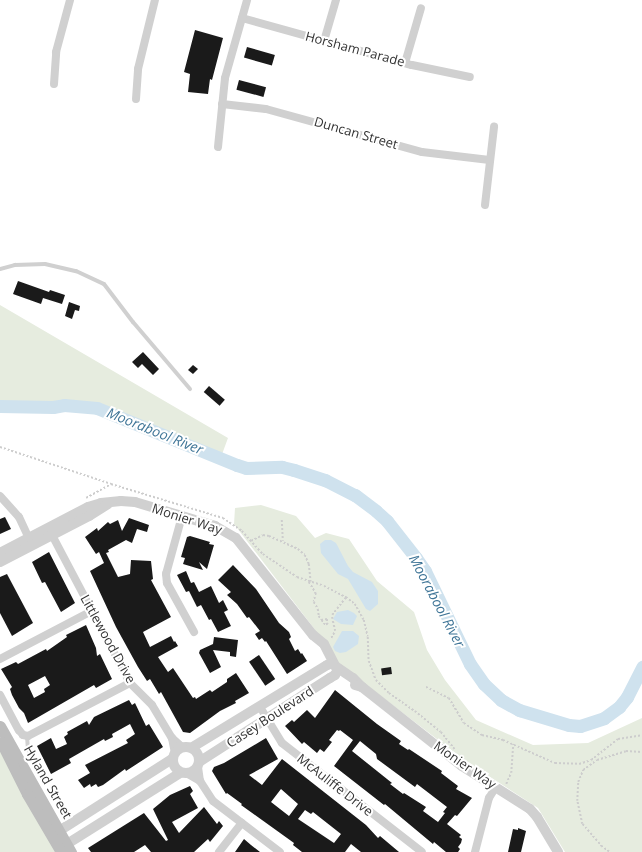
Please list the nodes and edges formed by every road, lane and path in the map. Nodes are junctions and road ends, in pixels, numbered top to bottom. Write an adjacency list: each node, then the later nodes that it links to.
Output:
1 (70, 0): 10 (street)
2 (155, 0): 11 (street)
3 (246, 0): 6 (street)
4 (336, 0): 7 (street)
5 (421, 8): 8 (street)
6 (242, 18): 7 (street, Horsham Parade); 12 (street)
7 (324, 41): 8 (street, Horsham Parade)
8 (405, 63): 9 (street, Horsham Parade)
9 (470, 77)
10 (54, 84)
11 (136, 98)
12 (222, 104): 14 (street); 15 (street, Duncan Street)
13 (494, 127): 15 (street)
14 (218, 147)
15 (490, 160): 16 (street)
16 (485, 205)
17 (0, 269): 18 (lane)
18 (190, 389)
19 (0, 447): 20 (path)
20 (111, 484): 22 (path); 27 (path)
21 (0, 496): 26 (street)
22 (81, 500)
23 (182, 516): 25 (street, Monier Way); 35 (street); 38 (street, Monier Way)
24 (282, 520): 28 (path)
25 (51, 531): 26 (street, Monier Way); 33 (street, Littlewood Drive)
26 (31, 541): 29 (street, Monier Way); 30 (street, Monier Way)
27 (251, 541): 28 (path); 31 (path)
28 (283, 541): 31 (path)
29 (0, 553)
30 (0, 562)
31 (310, 582): 32 (path); 34 (path)
32 (346, 597): 36 (path); 50 (path)
33 (92, 611): 37 (street); 39 (street, Littlewood Drive)
34 (321, 620)
35 (194, 632)
36 (326, 642)
37 (0, 659)
38 (333, 668): 42 (street, Casey Boulevard); 43 (street, Casey Boulevard); 56 (street, Monier Way)
39 (130, 683): 46 (street); 49 (street, Littlewood Drive)
40 (426, 687): 48 (path)
41 (0, 695): 46 (street)
42 (260, 707): 43 (street, McAuliffe Drive); 49 (street, Casey Boulevard)
43 (267, 718): 52 (street, Casey Boulevard); 62 (street, McAuliffe Drive)
44 (0, 726): 59 (main road, Hyland Street)
45 (642, 735): 48 (path)
46 (27, 736): 54 (lane)
47 (0, 741): 59 (main road, Hyland Street)
48 (513, 744): 57 (path)
49 (180, 752): 52 (street); 53 (street); 59 (street, Casey Boulevard)
50 (458, 752)
51 (642, 752): 65 (path)
52 (199, 764): 53 (street, Casey Boulevard); 55 (street)
53 (184, 773): 55 (street); 59 (street)
54 (44, 780)
55 (200, 781): 58 (street)
56 (496, 787): 63 (street); 64 (street, Monier Way)
57 (512, 788)
58 (242, 823): 60 (street); 61 (street)
59 (63, 844)
60 (219, 852)
61 (280, 852)
62 (422, 852)
63 (475, 852)
64 (558, 852)
65 (609, 852)

